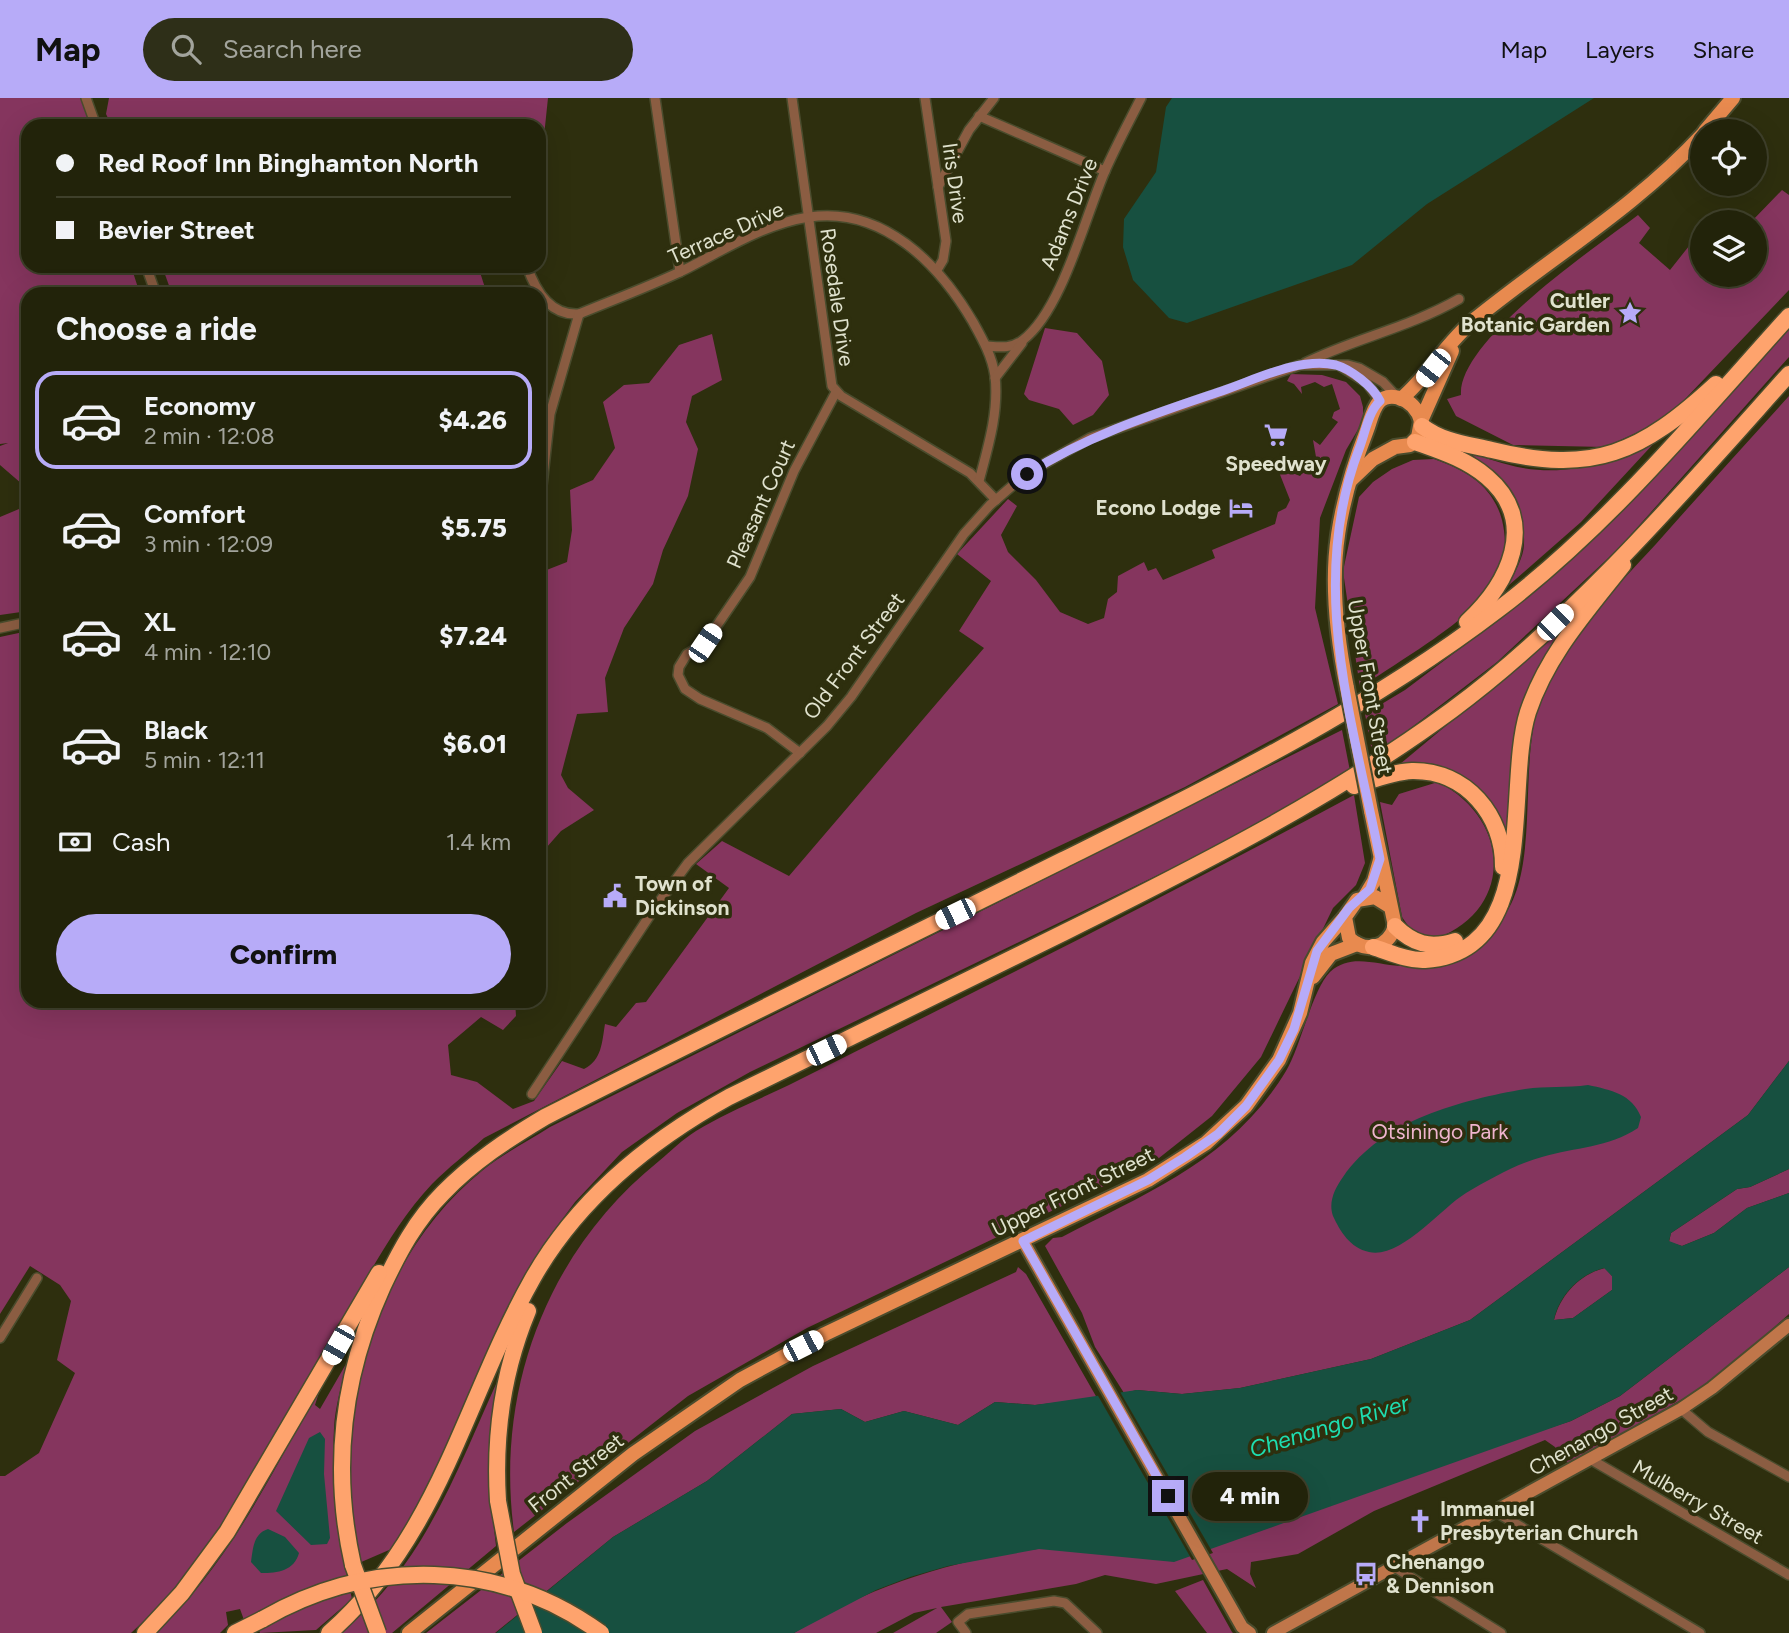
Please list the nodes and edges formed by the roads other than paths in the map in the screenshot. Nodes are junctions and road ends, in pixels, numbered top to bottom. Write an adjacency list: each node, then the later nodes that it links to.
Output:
1 (86, 98): 9 (street)
2 (655, 98): 16 (street)
3 (792, 98): 14 (street, Rosedale Drive)
4 (925, 98): 13 (street, Iris Drive)
5 (994, 98): 8 (street)
6 (1141, 98): 12 (street, Adams Drive)
7 (1733, 98): 10 (main road)
8 (979, 116): 12 (street); 13 (street)
9 (94, 119)
10 (1716, 119)
11 (1690, 148): 22 (main road)
12 (1105, 171): 21 (street, Adams Drive)
13 (938, 187): 15 (street, Iris Drive)
14 (808, 218): 15 (street, Terrace Drive); 16 (street, Terrace Drive); 28 (street, Rosedale Drive)
15 (937, 271): 23 (street, Terrace Drive)
16 (680, 272): 19 (street, Terrace Drive)
17 (1458, 299): 24 (street, Old Front Street)
18 (546, 300): 19 (street)
19 (579, 314): 35 (street)
20 (1789, 315): 32 (highway); 42 (highway)
21 (1024, 340): 23 (street); 27 (street, Adams Drive)
22 (1452, 345): 29 (main road); 32 (main road)
23 (986, 346): 27 (street, Terrace Drive)
24 (1300, 365): 25 (street, Old Front Street); 38 (street, Old Front Street)
25 (1339, 366): 29 (street, Old Front Street); 30 (street)
26 (1789, 374): 39 (highway)
27 (995, 378): 36 (street, Terrace Drive)
28 (836, 392): 36 (street, Rosedale Drive); 43 (street, Pleasant Court)
29 (1399, 398): 30 (main road); 32 (main road)
30 (1380, 401): 31 (main road, Upper Front Street)
31 (1370, 423): 34 (main road); 37 (main road, Upper Front Street)
32 (1422, 423): 33 (main road)
33 (1415, 442): 34 (main road); 42 (highway)
34 (1395, 447): 37 (main road)
35 (546, 450)
36 (979, 481): 38 (street, Rosedale Drive)
37 (1350, 481): 45 (main road, Upper Front Street, bridge)
38 (996, 500): 43 (street, Old Front Street)
39 (1671, 503): 44 (highway); 51 (highway)
40 (21, 624): 41 (street)
41 (0, 628)
42 (1428, 660): 56 (highway)
43 (800, 753): 53 (street, Old Front Street)
44 (1325, 796): 49 (highway); 54 (highway)
45 (1380, 859): 46 (main road, Upper Front Street); 47 (main road, Upper Front Street)
46 (1365, 897): 47 (main road); 48 (main road, Upper Front Street)
47 (1391, 907): 49 (main road, Upper Front Street)
48 (1345, 917): 50 (main road); 52 (main road, Upper Front Street)
49 (1395, 926): 51 (main road)
50 (1357, 944): 51 (main road); 52 (main road, Upper Front Street)
51 (1373, 947)
52 (1310, 981): 55 (main road, Upper Front Street)
53 (532, 1094)
54 (586, 1209): 69 (highway); 72 (highway, bridge)
55 (1023, 1241): 60 (main road, Upper Front Street); 76 (street)
56 (404, 1245): 67 (highway); 70 (highway, bridge)
57 (37, 1278): 59 (street)
58 (1789, 1325): 61 (street, Chenango Street)
59 (0, 1338)
60 (778, 1358): 71 (main road, Front Street)
61 (1681, 1409): 62 (street, Chenango Street); 63 (street)
62 (1590, 1460): 64 (street, Chenango Street); 66 (street, Mulberry Street)
63 (1789, 1477)
64 (1496, 1512): 65 (street, Chenango Street); 79 (street)
65 (1396, 1568): 77 (street, Chenango Street); 78 (street)
66 (1789, 1575)
67 (145, 1633)
68 (235, 1633): 73 (highway, bridge)
69 (329, 1633)
70 (378, 1633)
71 (409, 1633)
72 (534, 1633)
73 (601, 1633)
74 (966, 1633): 75 (street)
75 (1097, 1633)
76 (1250, 1633)
77 (1273, 1633)
78 (1501, 1633)
79 (1700, 1633)

